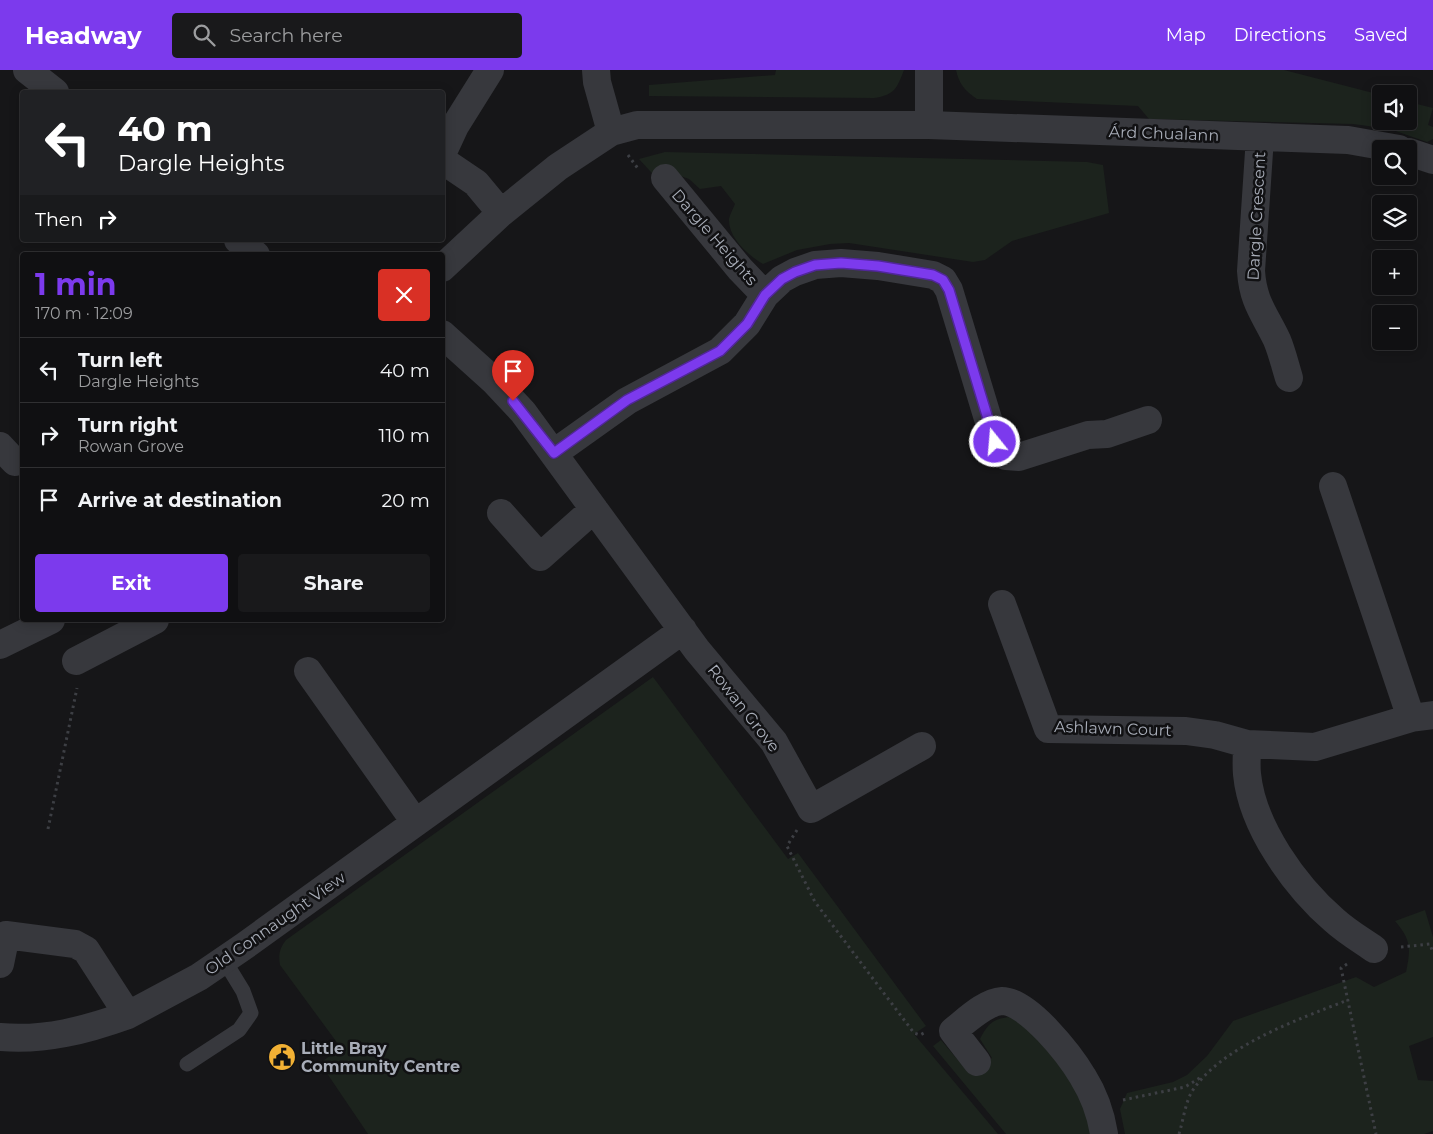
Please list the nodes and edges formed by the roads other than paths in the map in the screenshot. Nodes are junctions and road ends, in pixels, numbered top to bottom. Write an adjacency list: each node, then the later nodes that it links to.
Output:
1 (27, 70): 5 (street)
2 (490, 70): 10 (street)
3 (596, 70): 7 (street)
4 (929, 70): 6 (street)
5 (52, 90)
6 (929, 125): 7 (street, Árd Chualann); 8 (street, Árd Chualann)
7 (611, 132): 15 (street, Árd Chualann)
8 (1260, 137): 9 (street, Árd Chualann); 21 (street, Dargle Crescent)
9 (1372, 144)
10 (445, 148)
11 (1417, 155): 12 (street)
12 (1433, 160)
13 (445, 162): 15 (street)
14 (664, 178): 19 (street, Dargle Heights)
15 (501, 213): 18 (street, Árd Chualann)
16 (240, 242): 17 (street)
17 (252, 252)
18 (445, 265)
19 (765, 295): 22 (street, Dargle Heights); 23 (street, Dargle Heights)
20 (445, 337): 23 (street, Rowan Grove)
21 (1290, 378)
22 (1148, 420)
23 (554, 453): 25 (street, Rowan Grove)
24 (1333, 486): 34 (street, Ashlawn Court)
25 (594, 509): 26 (street); 30 (street, Rowan Grove)
26 (501, 513)
27 (1002, 604): 35 (street, Ashlawn Court)
28 (47, 622): 31 (street)
29 (148, 622): 32 (street)
30 (683, 630): 36 (street, Rowan Grove); 37 (street, Old Connaught View)
31 (0, 645)
32 (76, 661)
33 (308, 671): 37 (street)
34 (1422, 716): 35 (street, Ashlawn Court)
35 (1247, 744): 38 (street)
36 (922, 746)
37 (415, 822): 39 (street, Old Connaught View)
38 (1374, 949)
39 (224, 960): 41 (street, Old Connaught View); 44 (lane)
40 (0, 964): 41 (street)
41 (128, 1015): 42 (street, Old Connaught View)
42 (0, 1037)
43 (977, 1062): 45 (street)
44 (187, 1064)
45 (1104, 1134)

